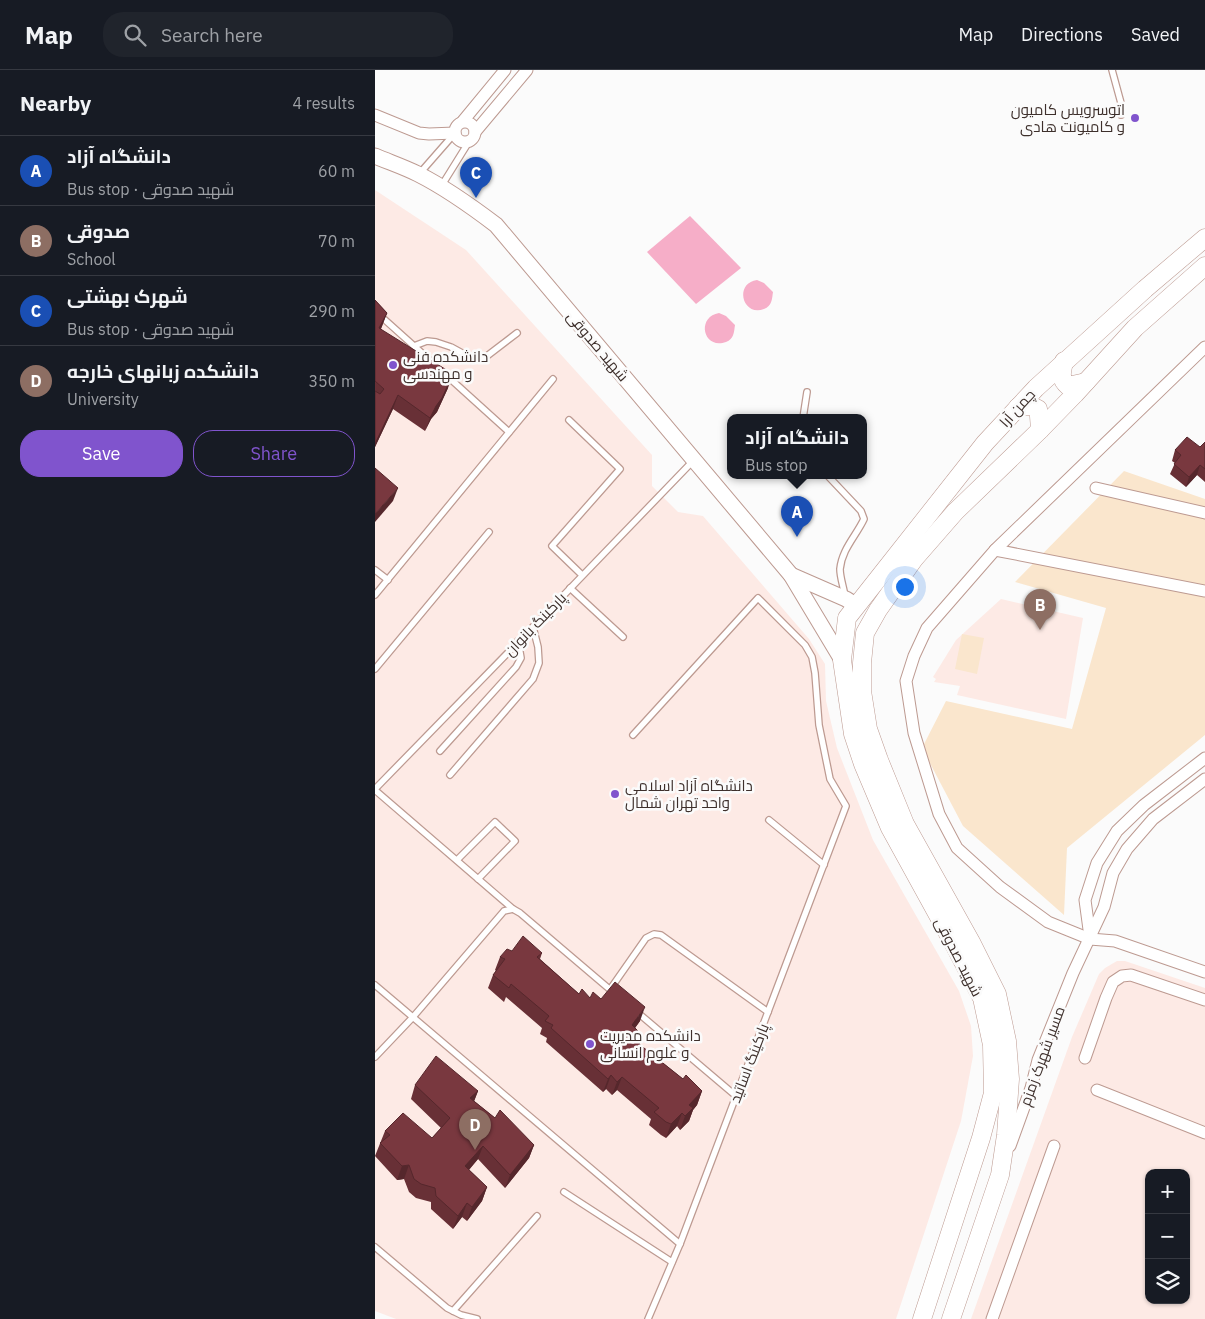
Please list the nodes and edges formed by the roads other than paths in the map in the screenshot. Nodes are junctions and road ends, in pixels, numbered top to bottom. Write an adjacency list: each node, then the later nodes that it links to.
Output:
1 (505, 70): 6 (street)
2 (527, 70): 8 (street)
3 (1112, 70): 5 (lane)
4 (375, 115): 7 (street)
5 (1121, 116)
6 (463, 121): 7 (street); 8 (street)
7 (455, 133): 8 (street); 10 (lane)
8 (473, 136): 11 (lane)
9 (375, 156): 10 (main road, شهید صدوقی)
10 (418, 174): 11 (main road, شهید صدوقی)
11 (441, 187): 29 (main road, شهید صدوقی)
12 (1205, 238): 18 (main road, چمن آرا)
13 (1205, 266): 22 (main road, چمن آرا)
14 (375, 311): 16 (lane)
15 (517, 333): 16 (lane)
16 (414, 346): 19 (lane)
17 (1205, 347): 34 (street)
18 (1064, 361): 22 (main road); 24 (main road, چمن آرا)
19 (436, 366)
20 (443, 372): 28 (lane)
21 (553, 379): 28 (lane)
22 (1086, 382): 27 (main road, چمن آرا)
23 (807, 392): 25 (lane)
24 (1019, 407): 27 (main road); 42 (main road, چمن آرا)
25 (804, 414)
26 (569, 420): 36 (lane)
27 (1040, 430): 43 (main road, چمن آرا)
28 (509, 432): 38 (lane)
29 (694, 459): 36 (lane, پارکینگ بانوان); 37 (main road, شهید صدوقی)
30 (831, 479): 42 (lane)
31 (1096, 488): 32 (street)
32 (1205, 513)
33 (489, 532): 48 (lane)
34 (995, 550): 40 (street); 60 (street)
35 (375, 570): 38 (lane)
36 (582, 575): 39 (lane, پارکینگ بانوان)
37 (791, 575): 42 (main road); 47 (main road, شهید صدوقی)
38 (388, 580): 41 (lane)
39 (570, 588): 44 (lane, پارکینگ بانوان); 45 (lane)
40 (1205, 591)
41 (375, 595)
42 (851, 602): 47 (main road, شهید صدوقی)
43 (878, 610): 71 (main road, شهید صدوقی)
44 (533, 627): 46 (lane, پارکینگ بانوان); 52 (lane)
45 (623, 637)
46 (518, 642): 50 (lane); 54 (lane, پارکینگ بانوان)
47 (842, 660): 86 (main road, شهید صدوقی)
48 (375, 669)
49 (633, 735): 57 (lane, پارکینگ اساتید)
50 (440, 751)
51 (1205, 758): 60 (street)
52 (450, 774)
53 (1205, 779): 60 (street, مسیر شهرک زمزم)
54 (375, 790): 56 (lane)
55 (769, 820): 57 (lane)
56 (457, 860): 58 (lane); 58 (lane)
57 (824, 865): 67 (lane, پارکینگ اساتید)
58 (478, 879): 59 (lane)
59 (513, 909): 63 (lane); 68 (lane)
60 (1090, 938): 61 (street); 72 (street, مسیر شهرک زمزم)
61 (1205, 972)
62 (375, 985): 68 (lane)
63 (610, 989): 64 (lane); 67 (lane)
64 (618, 996)
65 (1205, 1000): 70 (street)
66 (632, 1008): 74 (lane)
67 (768, 1012): 74 (lane, پارکینگ اساتید)
68 (413, 1017): 69 (lane); 80 (lane)
69 (375, 1057)
70 (1085, 1058)
71 (1010, 1079): 72 (street); 77 (main road, شهید صدوقی)
72 (1031, 1088): 77 (street, مسیر شهرک زمزم)
73 (1097, 1090): 75 (street)
74 (736, 1096): 80 (lane, پارکینگ اساتید)
75 (1205, 1133)
76 (1054, 1146): 88 (street)
77 (1000, 1175): 87 (main road, شهید صدوقی)
78 (564, 1192): 82 (lane)
79 (537, 1216): 83 (lane)
80 (680, 1244): 82 (lane, پارکینگ اساتید)
81 (375, 1247): 83 (lane)
82 (672, 1262): 85 (lane, پارکینگ اساتید)
83 (453, 1311): 84 (lane)
84 (477, 1319)
85 (648, 1319)
86 (922, 1319)
87 (951, 1319)
88 (992, 1319)

